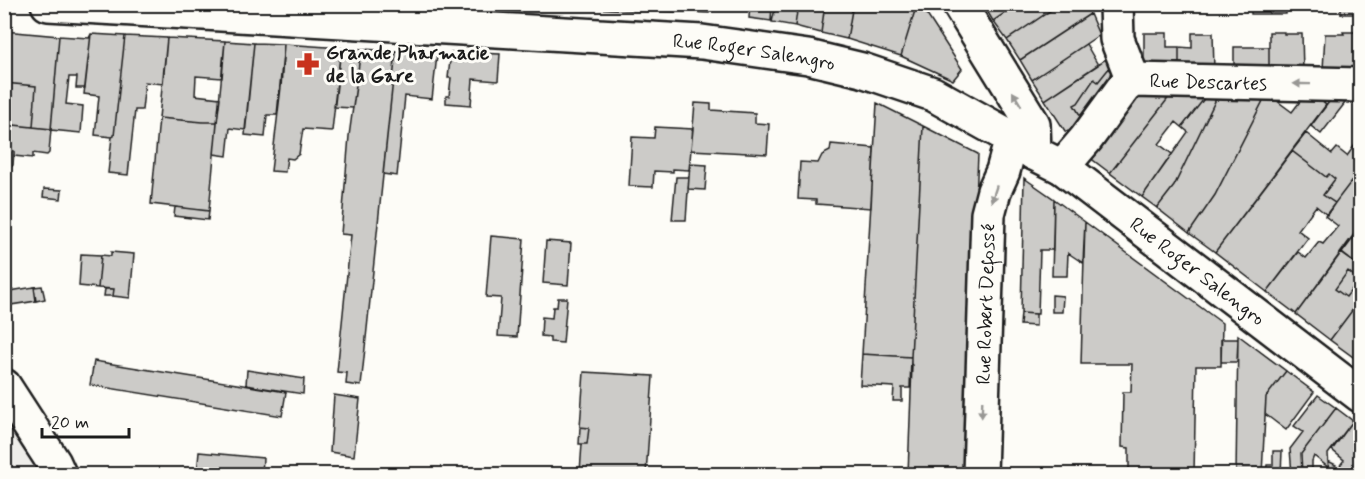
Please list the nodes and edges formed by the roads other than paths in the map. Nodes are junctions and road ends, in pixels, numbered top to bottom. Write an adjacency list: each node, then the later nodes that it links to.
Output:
1 (48, 4): 4 (street, Rue Roger Salengro)
2 (960, 4): 7 (street, one-way to 2)
3 (1116, 4): 5 (street)
4 (276, 11): 7 (street, Rue Roger Salengro)
5 (1132, 80): 6 (street, Rue Descartes, one-way to 5); 7 (street, Rue Descartes)
6 (1360, 85)
7 (1036, 153): 9 (street, Rue Roger Salengro); 11 (street, Rue Robert Defossé, one-way to 11)
8 (4, 386): 10 (street)
9 (1360, 394)
10 (59, 474)
11 (980, 474)

